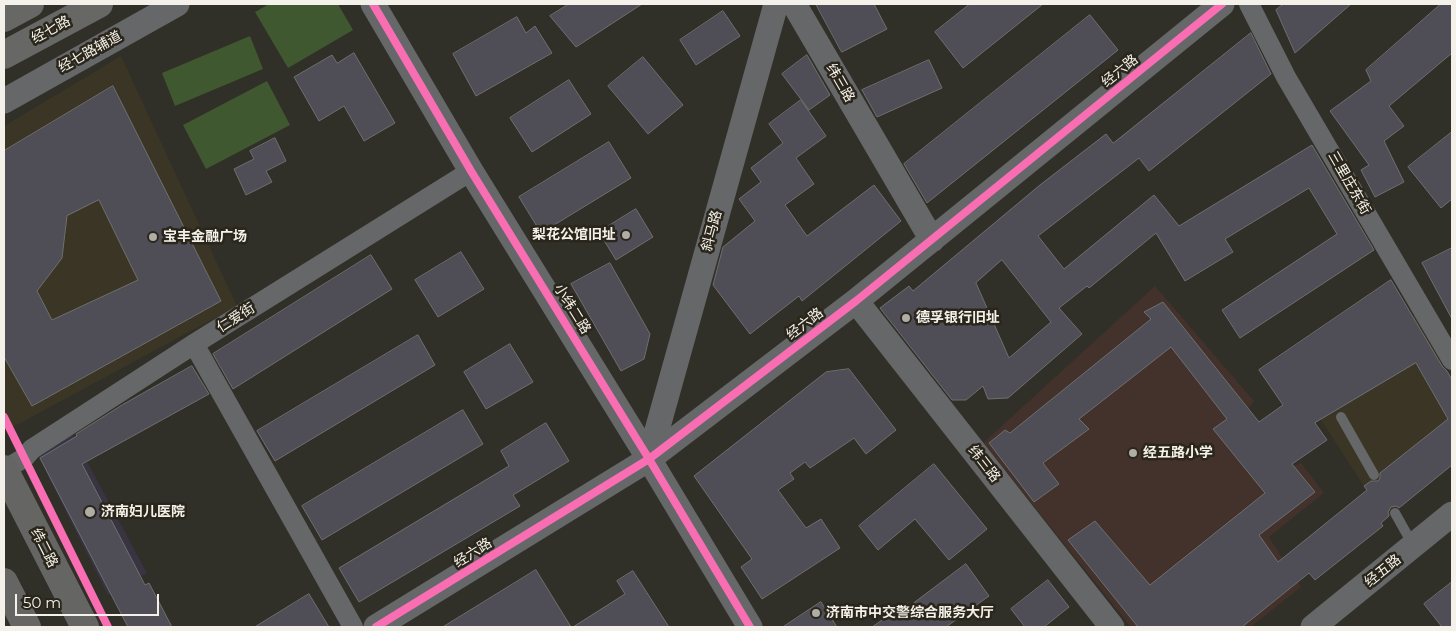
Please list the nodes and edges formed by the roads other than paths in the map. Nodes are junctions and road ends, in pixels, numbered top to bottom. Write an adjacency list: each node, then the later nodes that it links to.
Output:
1 (30, 4): 9 (main road)
2 (99, 4): 10 (main road, 经七路)
3 (177, 4): 11 (street, 经七路辅道)
4 (373, 4): 12 (street, 小纬二路)
5 (776, 4): 18 (street, 斜马路)
6 (794, 4): 13 (street, 纬三路)
7 (1222, 4): 13 (street, 经六路)
8 (1249, 4): 16 (street, 三里庄东街)
9 (4, 18)
10 (4, 55)
11 (4, 101)
12 (472, 171): 15 (street, 仁爱街); 18 (street, 小纬二路)
13 (932, 240): 14 (street, 经六路)
14 (856, 301): 18 (street, 经六路); 30 (street, 纬三路)
15 (194, 344): 19 (street, 仁爱街); 27 (street)
16 (1452, 360)
17 (1340, 417): 20 (lane)
18 (649, 459): 28 (street, 经六路); 29 (street, 小纬二路)
19 (4, 470): 26 (highway, 纬二路)
20 (1374, 475)
21 (1396, 513): 23 (lane)
22 (1452, 514): 23 (street, 经五路)
23 (1414, 546): 31 (street, 经五路)
24 (4, 582): 25 (highway)
25 (28, 627)
26 (85, 627)
27 (353, 627)
28 (376, 627)
29 (750, 627)
30 (1112, 627)
31 (1313, 627)

